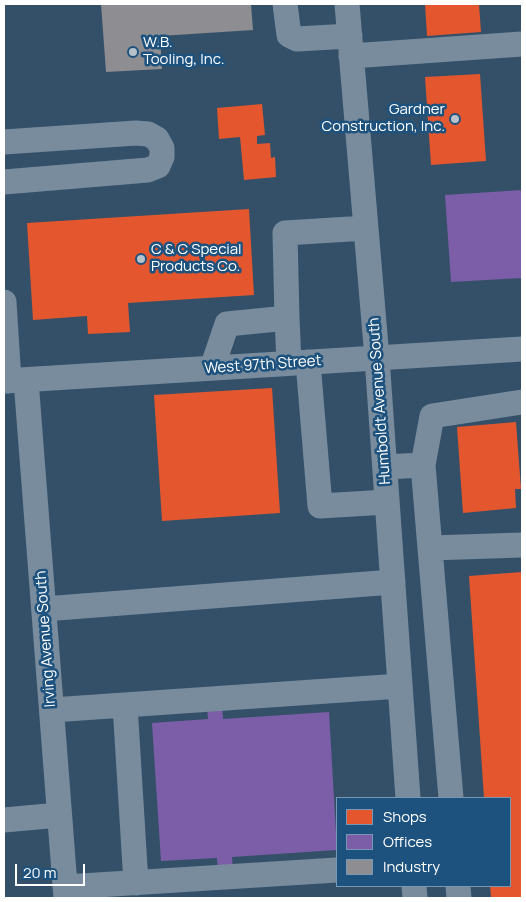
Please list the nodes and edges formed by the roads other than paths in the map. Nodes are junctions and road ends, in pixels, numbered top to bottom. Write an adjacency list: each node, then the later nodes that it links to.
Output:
1 (285, 4): 4 (street)
2 (347, 4): 4 (street, Humboldt Avenue South)
3 (522, 44): 4 (street)
4 (351, 46): 7 (street, Humboldt Avenue South)
5 (4, 142): 6 (street)
6 (4, 182)
7 (366, 228): 9 (street); 11 (street, Humboldt Avenue South)
8 (4, 302): 14 (street, Irving Avenue South)
9 (287, 318): 12 (street); 13 (street)
10 (522, 349): 11 (street, West 97th Street)
11 (377, 358): 12 (street, West 97th Street); 17 (street, Humboldt Avenue South)
12 (298, 362): 13 (street, West 97th Street); 18 (street)
13 (212, 368): 14 (street, West 97th Street)
14 (13, 380): 23 (street, Irving Avenue South)
15 (522, 402): 16 (street)
16 (423, 465): 17 (street); 20 (street)
17 (385, 467): 18 (street, Humboldt Avenue South)
18 (387, 502): 21 (street, Humboldt Avenue South)
19 (522, 545): 20 (street)
20 (430, 548): 22 (street)
21 (393, 591): 22 (street); 23 (street); 25 (street, Humboldt Avenue South)
22 (434, 596): 24 (street)
23 (44, 609): 28 (street, Irving Avenue South)
24 (438, 649): 25 (street); 29 (street)
25 (398, 654): 26 (street, Humboldt Avenue South)
26 (400, 686): 27 (street); 30 (street, Humboldt Avenue South)
27 (125, 705): 28 (street); 37 (street)
28 (52, 710): 34 (street, Irving Avenue South)
29 (444, 716): 30 (street); 31 (street)
30 (403, 722): 32 (street, Humboldt Avenue South)
31 (449, 773): 32 (street); 33 (street)
32 (407, 788)
33 (451, 797)
34 (60, 815): 35 (street); 38 (street, Irving Avenue South)
35 (4, 820)
36 (336, 870): 37 (street)
37 (136, 883): 38 (street)
38 (65, 893)

